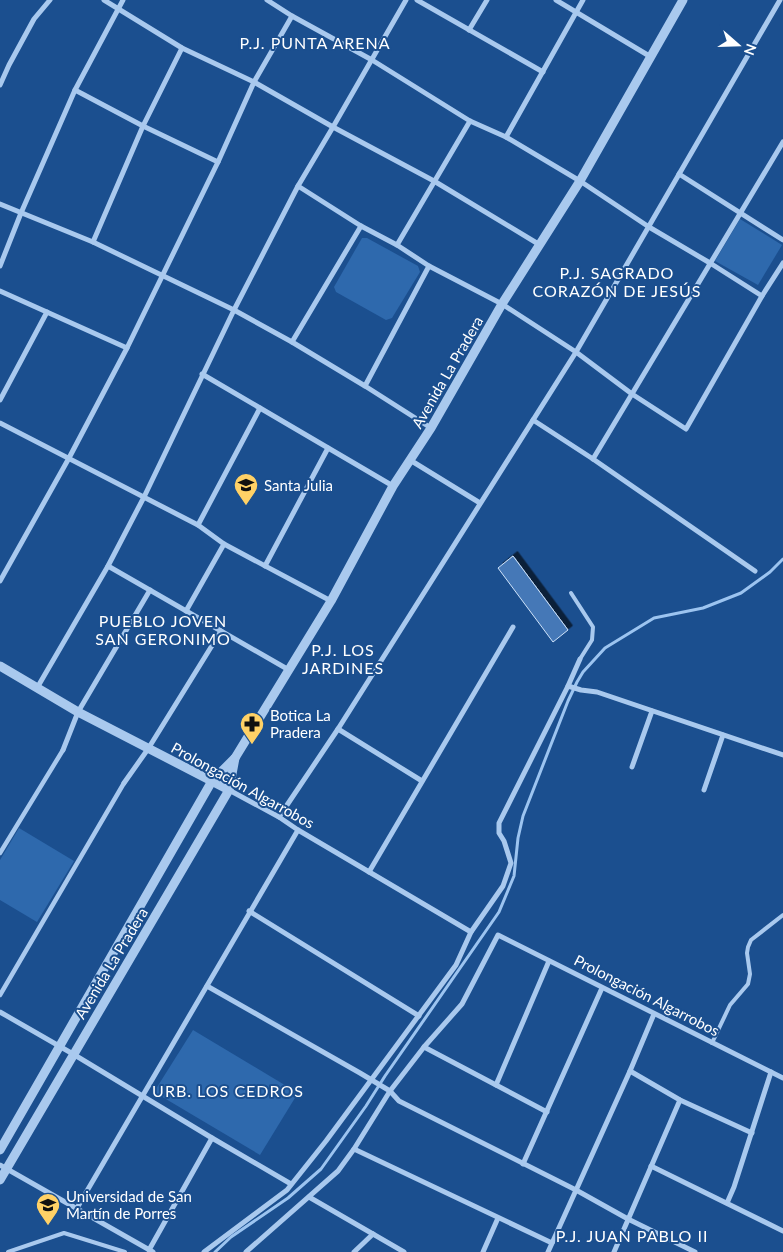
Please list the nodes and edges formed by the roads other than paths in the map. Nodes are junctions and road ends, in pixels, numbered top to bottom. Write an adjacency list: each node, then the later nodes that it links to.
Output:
1 (50, 0): 21 (street)
2 (104, 0): 12 (street)
3 (123, 0): 12 (street)
4 (267, 0): 14 (street)
5 (406, 0): 18 (street)
6 (417, 0): 15 (street)
7 (487, 0): 15 (street)
8 (556, 0): 13 (street)
9 (583, 0): 13 (street)
10 (683, 0): 17 (street, Avenida La Pradera)
11 (780, 1): 29 (street)
12 (118, 9): 16 (street); 22 (street)
13 (577, 12): 17 (street); 19 (street)
14 (292, 16): 18 (street); 20 (street)
15 (469, 30): 19 (street)
16 (182, 48): 20 (street); 24 (street)
17 (651, 57): 31 (street, Avenida La Pradera)
18 (372, 60): 23 (street); 25 (street)
19 (543, 72): 26 (street)
20 (254, 82): 25 (street); 28 (street)
21 (0, 85)
22 (76, 90): 24 (street); 34 (street)
23 (470, 121): 26 (street); 30 (street)
24 (143, 126): 28 (street); 39 (street)
25 (333, 127): 30 (street); 32 (street)
26 (506, 137): 31 (street)
27 (783, 142): 35 (street)
28 (218, 162): 46 (street)
29 (679, 174): 35 (street); 37 (street)
30 (434, 181): 40 (street); 41 (street)
31 (580, 181): 37 (street); 41 (street, Avenida La Pradera)
32 (298, 186): 36 (street); 50 (street)
33 (0, 204): 34 (street)
34 (21, 213): 39 (street); 44 (street)
35 (740, 213): 38 (street); 42 (street)
36 (361, 226): 40 (street); 52 (street)
37 (648, 227): 42 (street); 54 (street)
38 (783, 240)
39 (93, 242): 46 (street)
40 (397, 245): 45 (street)
41 (540, 245): 49 (street, Avenida La Pradera)
42 (710, 263): 48 (street); 57 (street)
43 (783, 263): 48 (street)
44 (0, 266)
45 (429, 266): 49 (street); 56 (street)
46 (162, 275): 50 (street); 53 (street)
47 (0, 290): 51 (street)
48 (762, 296): 57 (street)
49 (502, 304): 54 (street); 62 (street, Avenida La Pradera)
50 (234, 310): 52 (street); 55 (street)
51 (47, 312): 53 (street); 58 (street)
52 (292, 342): 56 (street)
53 (127, 348): 64 (street)
54 (576, 352): 57 (street); 60 (street)
55 (202, 374): 59 (street); 68 (street)
56 (365, 386): 62 (street)
57 (632, 394): 65 (street)
58 (0, 400)
59 (260, 408): 63 (street); 70 (street)
60 (533, 420): 65 (street); 69 (street)
61 (0, 423): 64 (street)
62 (431, 428): 66 (street, Avenida La Pradera)
63 (328, 448): 67 (street); 73 (street)
64 (69, 458): 68 (street); 74 (street)
65 (593, 459): 75 (street)
66 (410, 460): 67 (street, Avenida La Pradera); 69 (street)
67 (393, 486): 79 (street, Avenida La Pradera)
68 (144, 497): 70 (street); 72 (street)
69 (480, 503): 90 (street)
70 (198, 525): 71 (street)
71 (224, 544): 73 (street); 80 (street)
72 (108, 566): 77 (street); 87 (street)
73 (265, 566): 79 (street)
74 (2, 570): 76 (street)
75 (755, 571)
76 (0, 580)
77 (150, 590): 80 (street); 89 (street)
78 (571, 593): 83 (lane)
79 (331, 601): 85 (street, Avenida La Pradera)
80 (186, 611): 82 (street)
81 (513, 627): 98 (street)
82 (221, 631): 85 (street); 92 (street)
83 (580, 658): 86 (street)
84 (0, 666): 87 (street, Prolongación Algarrobos)
85 (289, 670): 95 (street, Avenida La Pradera)
86 (569, 686): 88 (street); 108 (street)
87 (37, 688): 89 (street, Prolongación Algarrobos)
88 (652, 711): 91 (street); 96 (street)
89 (78, 712): 92 (street, Prolongación Algarrobos); 93 (street)
90 (338, 729): 98 (street); 102 (street)
91 (724, 735): 94 (street); 101 (street)
92 (148, 749): 97 (street, Prolongación Algarrobos); 99 (street)
93 (63, 750): 104 (street)
94 (783, 755)
95 (235, 758): 97 (street, Avenida La Pradera); 100 (street, Avenida La Pradera)
96 (632, 767)
97 (212, 781): 100 (street, Prolongación Algarrobos); 117 (street, Avenida La Pradera)
98 (422, 781): 105 (street)
99 (124, 783): 112 (street)
100 (229, 790): 102 (street, Prolongación Algarrobos); 119 (street, Avenida La Pradera)
101 (704, 790)
102 (279, 817): 103 (street, Prolongación Algarrobos)
103 (298, 830): 105 (street, Prolongación Algarrobos); 106 (street)
104 (0, 853)
105 (369, 872): 108 (street, Prolongación Algarrobos)
106 (249, 912): 110 (street); 115 (street)
107 (783, 915): 116 (lane)
108 (471, 932): 115 (street)
109 (549, 961): 111 (street, Prolongación Algarrobos); 118 (street, Prolongación Algarrobos); 124 (street)
110 (207, 986): 123 (street); 126 (street)
111 (602, 988): 114 (street, Prolongación Algarrobos); 128 (street)
112 (0, 995)
113 (0, 1012): 117 (street)
114 (654, 1014): 116 (street, Prolongación Algarrobos); 120 (street)
115 (419, 1016): 123 (street)
116 (712, 1043): 121 (street, Prolongación Algarrobos)
117 (59, 1046): 119 (street); 132 (street, Avenida La Pradera)
118 (424, 1047): 124 (street); 125 (street)
119 (73, 1054): 126 (street); 135 (street, Avenida La Pradera)
120 (630, 1071): 127 (street); 138 (street)
121 (771, 1072): 122 (street, Prolongación Algarrobos); 129 (street)
122 (783, 1078)
123 (374, 1081): 125 (street); 137 (street)
124 (496, 1085): 128 (street)
125 (388, 1090): 131 (street); 133 (street)
126 (143, 1095): 130 (street); 141 (street)
127 (680, 1100): 129 (street); 134 (street)
128 (547, 1112): 133 (street)
129 (752, 1133): 140 (street)
130 (212, 1138): 137 (street); 147 (street)
131 (354, 1149): 139 (street); 142 (street)
132 (0, 1150)
133 (523, 1164): 138 (street)
134 (651, 1166): 140 (street); 143 (street)
135 (3, 1167): 136 (street, Avenida La Pradera); 141 (street)
136 (0, 1180)
137 (291, 1184): 150 (street)
138 (576, 1190): 143 (street); 146 (street)
139 (309, 1197): 145 (street); 151 (street)
140 (727, 1203): 144 (street)
141 (77, 1208): 147 (street)
142 (498, 1218): 146 (street); 154 (street)
143 (628, 1219): 156 (street); 157 (street)
144 (783, 1231)
145 (374, 1234): 152 (street); 153 (street)
146 (552, 1243): 155 (street)
147 (151, 1251)
148 (8, 1252): 149 (lane)
149 (126, 1252)
150 (204, 1252)
151 (246, 1252)
152 (354, 1252)
153 (404, 1252)
154 (483, 1252)
155 (548, 1252)
156 (614, 1252)
157 (694, 1252)

